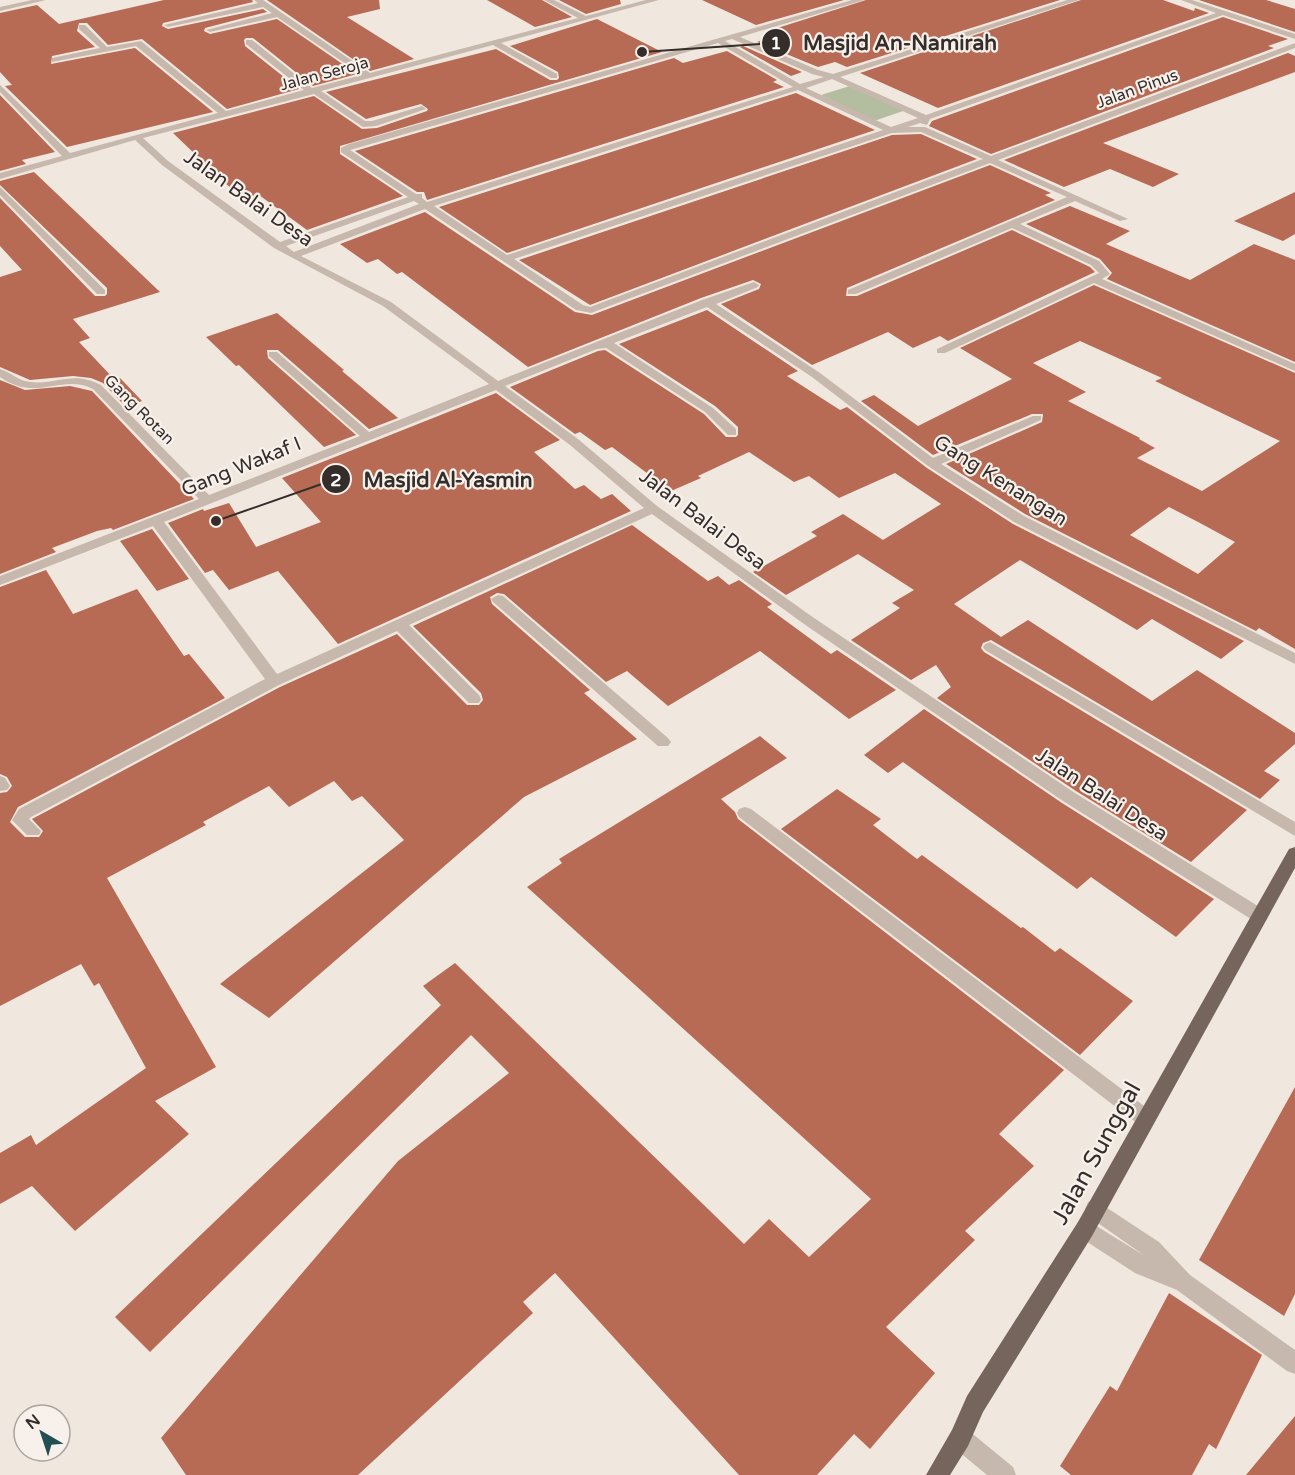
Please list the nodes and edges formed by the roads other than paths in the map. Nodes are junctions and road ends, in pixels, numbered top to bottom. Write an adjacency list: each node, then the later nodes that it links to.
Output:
1 (41, 0): 10 (street)
2 (548, 0): 14 (street)
3 (655, 0): 9 (street, Jalan Seroja)
4 (860, 0): 19 (street)
5 (1046, 0): 13 (street)
6 (1075, 0): 15 (street)
7 (1185, 0): 11 (street)
8 (261, 2): 12 (street); 16 (street)
9 (641, 2): 14 (street, Jalan Seroja)
10 (0, 9)
11 (1222, 13): 20 (street); 37 (street)
12 (279, 14): 18 (street); 30 (street)
13 (994, 17): 15 (street); 27 (street)
14 (586, 19): 23 (street, Jalan Seroja)
15 (1006, 21): 29 (street)
16 (168, 25)
17 (82, 27): 25 (street)
18 (210, 30)
19 (733, 36): 21 (street); 27 (street)
20 (1295, 37)
21 (718, 41): 31 (street); 48 (street)
22 (249, 42): 34 (street)
23 (495, 43): 28 (street); 30 (street, Jalan Seroja)
24 (1295, 45): 44 (street, Jalan Pinus)
25 (105, 49): 26 (street); 36 (street)
26 (54, 60)
27 (815, 72): 29 (street); 31 (street)
28 (554, 76)
29 (832, 76): 33 (street); 37 (street)
30 (370, 77): 34 (street, Jalan Seroja)
31 (790, 80): 33 (street); 41 (street)
32 (0, 87): 43 (street)
33 (798, 87): 39 (street); 42 (street)
34 (313, 91): 35 (street); 36 (street, Jalan Seroja)
35 (422, 109)
36 (224, 114): 40 (street, Jalan Seroja)
37 (926, 118): 38 (street); 39 (street)
38 (922, 129): 39 (street); 44 (street)
39 (891, 130): 55 (street)
40 (137, 137): 43 (street, Jalan Seroja); 53 (street, Jalan Balai Desa)
41 (612, 138): 42 (street); 46 (street)
42 (623, 143): 50 (street)
43 (68, 157): 45 (street, Jalan Seroja)
44 (989, 160): 49 (street); 55 (street, Jalan Pinus)
45 (0, 176)
46 (447, 188)
47 (0, 190): 58 (street)
48 (414, 198): 50 (street); 53 (street)
49 (1073, 198): 51 (street); 52 (street)
50 (425, 200): 54 (street); 55 (street)
51 (1123, 219)
52 (1012, 224): 56 (street); 59 (street)
53 (278, 246): 54 (street, Jalan Balai Desa)
54 (293, 256): 68 (street, Jalan Balai Desa)
55 (507, 258)
56 (1100, 277): 62 (street); 63 (street)
57 (754, 285): 60 (street, Gang Wakaf I)
58 (101, 292)
59 (852, 292)
60 (706, 302): 61 (street, Gang Wakaf I); 72 (street, Gang Kenangan)
61 (603, 344): 68 (street, Gang Wakaf I); 70 (street)
62 (941, 351)
63 (1268, 351): 65 (street); 66 (street)
64 (273, 354): 71 (street)
65 (1295, 358)
66 (1295, 368)
67 (0, 372): 73 (street, Gang Rotan)
68 (495, 384): 71 (street, Gang Wakaf I); 74 (street, Jalan Balai Desa)
69 (1037, 418): 72 (street)
70 (732, 432)
71 (367, 436): 73 (street, Gang Wakaf I)
72 (932, 462): 80 (street, Gang Kenangan)
73 (207, 500): 75 (street, Gang Wakaf I)
74 (653, 509): 78 (street); 88 (street, Jalan Balai Desa)
75 (156, 521): 76 (street, Gang Wakaf I); 81 (street)
76 (0, 581)
77 (498, 599): 83 (street)
78 (399, 624): 81 (street); 82 (street)
79 (990, 648): 85 (street)
80 (1295, 659)
81 (274, 681): 86 (street)
82 (474, 699)
83 (663, 742)
84 (745, 813): 89 (street)
85 (1295, 830)
86 (33, 831)
87 (1295, 853): 88 (main road, Jalan Sunggal)
88 (1260, 916): 89 (main road, Jalan Sunggal)
89 (1145, 1118): 90 (main road, Jalan Sunggal)
90 (1095, 1209): 91 (main road, Jalan Sunggal); 92 (street)
91 (1085, 1229): 92 (street); 94 (main road, Jalan Sunggal)
92 (1183, 1282): 93 (street)
93 (1295, 1363)
94 (960, 1438): 95 (main road, Jalan Sunggal); 96 (street)
95 (937, 1475)
96 (1005, 1475)

